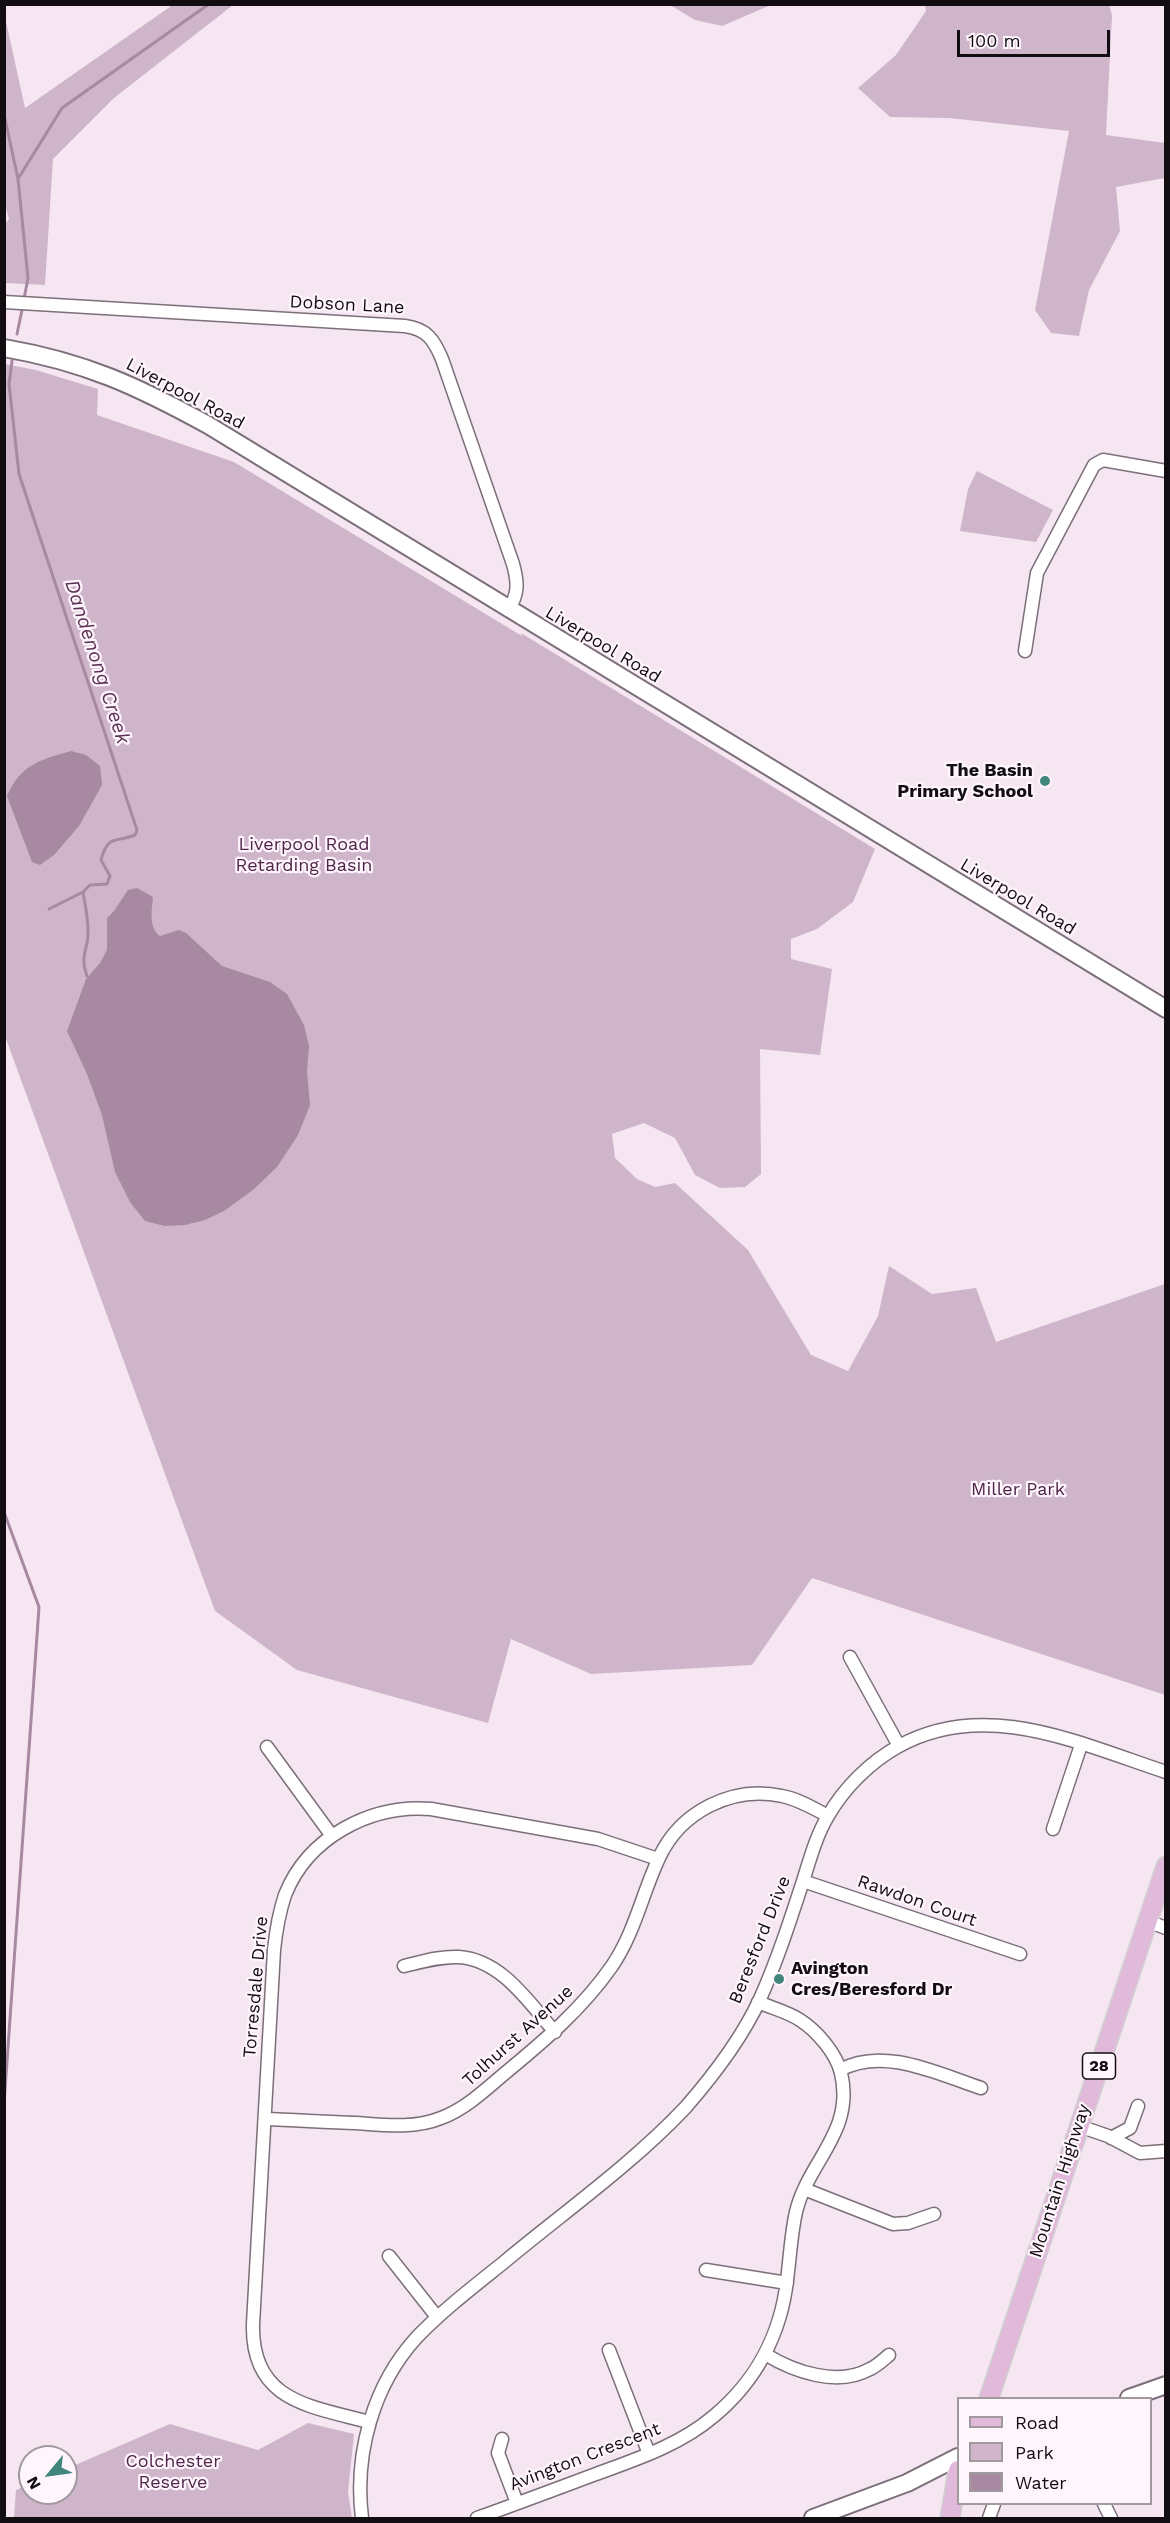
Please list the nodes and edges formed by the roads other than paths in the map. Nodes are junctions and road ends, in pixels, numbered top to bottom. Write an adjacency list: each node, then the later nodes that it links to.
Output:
1 (9, 302): 4 (street, Dobson Lane)
2 (4, 348): 4 (main road, Liverpool Road)
3 (1166, 471): 5 (street)
4 (508, 610): 6 (main road, Liverpool Road)
5 (1025, 651)
6 (1166, 1009)
7 (850, 1657): 9 (street)
8 (1081, 1745): 9 (street, Beresford Drive); 11 (street, Beresford Drive); 13 (street)
9 (899, 1746): 12 (street, Beresford Drive)
10 (267, 1747): 14 (street)
11 (1166, 1772)
12 (828, 1816): 15 (street, Tolhurst Avenue); 17 (street, Beresford Drive)
13 (1053, 1829)
14 (332, 1836): 15 (street, Torresdale Drive); 27 (street, Torresdale Drive)
15 (658, 1859): 23 (street, Tolhurst Avenue)
16 (1166, 1866): 18 (main road, Mountain Highway / 28)
17 (803, 1881): 20 (street, Rawdon Court); 22 (street, Beresford Drive)
18 (1147, 1921): 19 (street); 28 (main road, Mountain Highway / 28)
19 (1166, 1928)
20 (1020, 1954)
21 (404, 1966): 23 (street)
22 (758, 2002): 24 (street, Avington Crescent); 36 (street, Beresford Drive)
23 (555, 2032): 27 (street, Tolhurst Avenue)
24 (840, 2070): 25 (street); 31 (street, Avington Crescent)
25 (981, 2088)
26 (1138, 2106): 29 (street)
27 (265, 2118): 43 (street, Torresdale Drive)
28 (1079, 2126): 29 (street); 41 (main road, Mountain Highway / 28)
29 (1111, 2138): 30 (street)
30 (1166, 2151)
31 (804, 2189): 32 (street); 35 (street, Avington Crescent)
32 (934, 2214)
33 (389, 2256): 36 (street)
34 (706, 2270): 35 (street)
35 (787, 2283): 38 (street, Avington Crescent)
36 (437, 2317): 43 (street, Beresford Drive)
37 (609, 2350): 45 (street)
38 (765, 2354): 39 (street); 45 (street, Avington Crescent)
39 (890, 2355)
40 (1166, 2385): 42 (main road)
41 (989, 2397)
42 (1131, 2397)
43 (369, 2422): 52 (street, Beresford Drive)
44 (502, 2439): 50 (street)
45 (649, 2454): 50 (street, Avington Crescent)
46 (957, 2457): 49 (main road)
47 (957, 2471): 49 (main road)
48 (957, 2479): 55 (main road)
49 (907, 2482): 54 (main road)
50 (517, 2503): 53 (street, Avington Crescent)
51 (961, 2505): 55 (main road)
52 (362, 2518)
53 (477, 2518)
54 (813, 2518)
55 (952, 2518)

